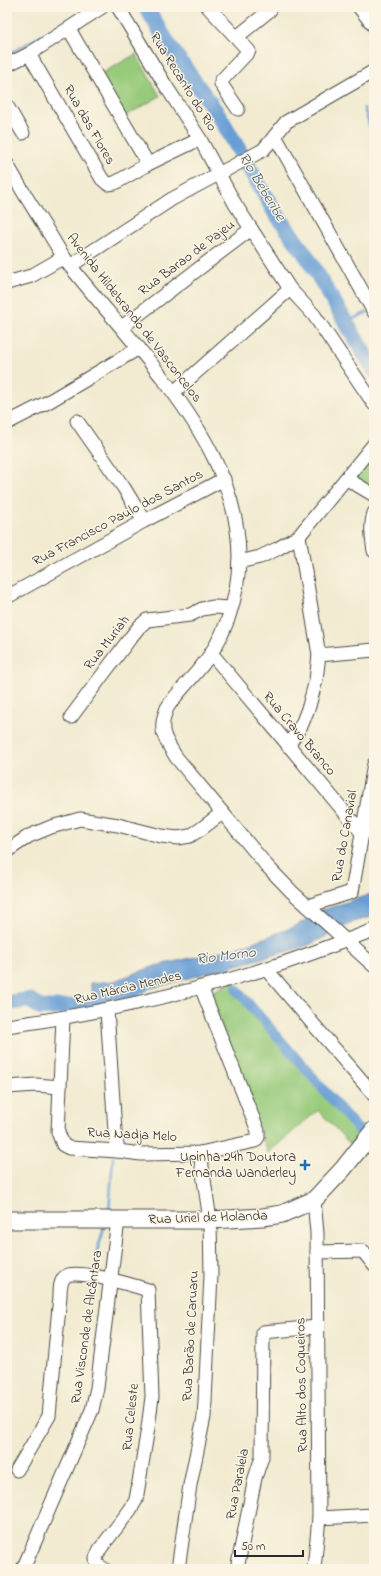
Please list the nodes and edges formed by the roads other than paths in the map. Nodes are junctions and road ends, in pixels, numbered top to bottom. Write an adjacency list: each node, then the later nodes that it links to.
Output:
1 (102, 7): 7 (street)
2 (118, 7): 16 (street, Rua Recanto do Rio)
3 (208, 7): 8 (street)
4 (268, 7): 8 (street)
5 (359, 7): 6 (street)
6 (374, 26)
7 (69, 29): 9 (street); 18 (street)
8 (236, 37): 13 (street)
9 (29, 54): 10 (street); 18 (street, Rua das Flores)
10 (7, 65)
11 (374, 71): 15 (street)
12 (7, 106): 14 (street)
13 (238, 109)
14 (23, 133)
15 (275, 136): 19 (street); 24 (street)
16 (200, 139): 18 (street, Rua das Flores); 19 (street, Rua Recanto do Rio)
17 (7, 164): 21 (street, Avenida Hildebrando de Vasconcelos)
18 (148, 164)
19 (219, 174): 20 (street, Rua Recanto do Rio); 21 (street)
20 (251, 229): 23 (street, Rua Recanto do Rio); 25 (street, Rua Barao de Pajeu)
21 (67, 262): 22 (street); 25 (street, Avenida Hildebrando de Vasconcelos)
22 (7, 283)
23 (290, 290): 27 (street); 28 (street, Rua Recanto do Rio)
24 (372, 308)
25 (122, 327): 26 (street, Avenida Hildebrando de Vasconcelos)
26 (139, 348): 27 (street, Avenida Hildebrando de Vasconcelos); 30 (street)
27 (174, 392): 33 (street, Avenida Hildebrando de Vasconcelos)
28 (374, 404)
29 (77, 421): 36 (street)
30 (7, 423)
31 (374, 444): 32 (street)
32 (346, 478): 34 (street); 37 (street)
33 (224, 479): 36 (street, Rua Francisco Paulo dos Santos); 39 (street, Avenida Hildebrando de Vasconcelos)
34 (374, 495)
35 (374, 513): 38 (street)
36 (144, 521): 40 (street, Rua Francisco Paulo dos Santos)
37 (299, 536): 39 (street); 44 (street)
38 (374, 551)
39 (239, 562): 41 (street, Avenida Hildebrando de Vasconcelos)
40 (7, 597)
41 (231, 608): 43 (street, Avenida Hildebrando de Vasconcelos); 45 (street, Rua Muriah)
42 (374, 650): 44 (street)
43 (211, 653): 46 (street, Rua Cravo Branco); 48 (street, Avenida Hildebrando de Vasconcelos)
44 (319, 655): 46 (street)
45 (71, 717)
46 (288, 746): 49 (street, Rua Cravo Branco)
47 (374, 764): 49 (street, Rua do Canavial)
48 (222, 813): 50 (street); 51 (street, Avenida Hildebrando de Vasconcelos)
49 (363, 834): 51 (street, Rua do Canavial)
50 (7, 851)
51 (311, 909): 53 (street, Avenida Hildebrando de Vasconcelos)
52 (374, 930): 53 (street, Rua Márcia Mendes)
53 (342, 937): 54 (street, Avenida Hildebrando de Vasconcelos); 55 (street, Rua Márcia Mendes)
54 (374, 966)
55 (266, 969): 56 (street, Rua Márcia Mendes); 62 (street)
56 (201, 987): 57 (street, Rua Márcia Mendes); 65 (street, Rua Nadja Melo)
57 (107, 1010): 58 (street, Rua Márcia Mendes); 64 (street)
58 (63, 1018): 59 (street, Rua Márcia Mendes); 60 (street)
59 (7, 1026)
60 (60, 1086): 61 (street); 64 (street, Rua Nadja Melo)
61 (7, 1087)
62 (374, 1095)
63 (372, 1140): 66 (main road, Rua Uriel de Holanda)
64 (118, 1151): 65 (street, Rua Nadja Melo)
65 (200, 1153): 69 (street, Rua Barão de Caruaru)
66 (314, 1200): 69 (main road, Rua Uriel de Holanda); 70 (street, Rua Alto dos Coqueiros)
67 (7, 1220): 68 (main road, Rua Uriel de Holanda)
68 (118, 1220): 69 (main road, Rua Uriel de Holanda); 72 (street, Rua Visconde de Alcântara)
69 (210, 1220): 79 (street, Rua Barão de Caruaru)
70 (317, 1252): 71 (street); 73 (street, Rua Alto dos Coqueiros)
71 (374, 1265)
72 (111, 1279): 74 (street); 77 (street, Rua Visconde de Alcântara); 78 (street, Rua Celeste)
73 (317, 1327): 76 (street, Rua Alto dos Coqueiros); 80 (street, Rua Paralela)
74 (17, 1470)
75 (374, 1514): 76 (street)
76 (319, 1518): 81 (street, Rua Alto dos Coqueiros)
77 (23, 1569)
78 (104, 1569)
79 (178, 1569)
80 (237, 1569)
81 (314, 1569)

